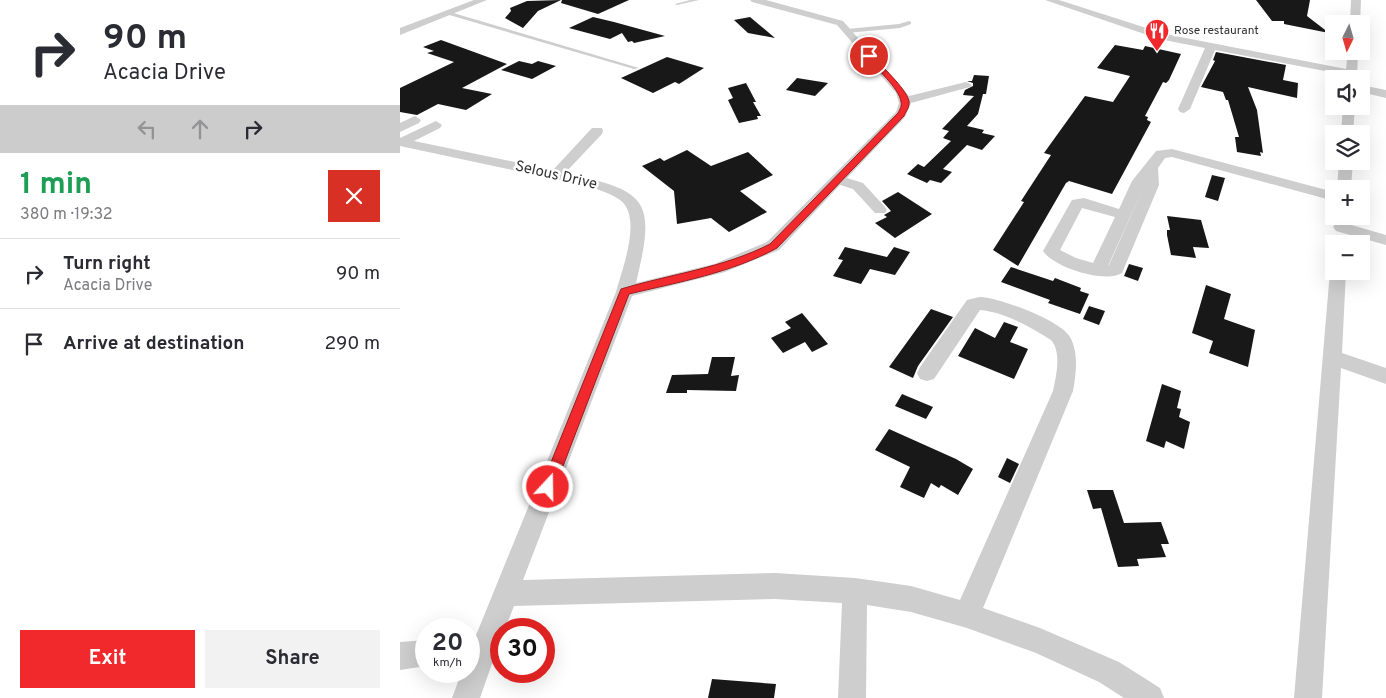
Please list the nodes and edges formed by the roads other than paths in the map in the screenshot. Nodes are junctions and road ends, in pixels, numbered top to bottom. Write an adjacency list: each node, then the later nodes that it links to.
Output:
1 (482, 0): 7 (street)
2 (696, 0): 6 (lane)
3 (754, 0): 10 (street)
4 (1050, 0): 12 (street)
5 (1356, 0): 8 (street)
6 (677, 4)
7 (448, 13): 11 (street); 13 (lane)
8 (1355, 15)
9 (909, 23): 10 (lane)
10 (848, 31): 18 (street)
11 (400, 32)
12 (1211, 46): 14 (street); 19 (street)
13 (636, 68)
14 (1325, 70)
15 (966, 85): 18 (street)
16 (1370, 90): 17 (street)
17 (1386, 94)
18 (905, 100): 26 (street)
19 (1184, 109)
20 (415, 120): 23 (street)
21 (436, 125): 23 (street)
22 (596, 131): 25 (street)
23 (400, 137): 25 (street, Selous Drive)
24 (1151, 168): 27 (street); 29 (street); 32 (street)
25 (556, 175): 34 (street, Selous Drive)
26 (838, 180): 28 (street); 34 (street)
27 (1325, 195)
28 (880, 210)
29 (1123, 214): 32 (street); 32 (street)
30 (1348, 225): 31 (street)
31 (1386, 240)
32 (1098, 270)
33 (1337, 280): 35 (street)
34 (624, 292): 39 (street, Selous Drive)
35 (1332, 357): 37 (street); 48 (street)
36 (927, 373): 40 (street)
37 (1386, 376)
38 (855, 591): 39 (street); 40 (street); 46 (street)
39 (506, 593): 41 (street, Selous Drive)
40 (966, 614): 47 (street)
41 (480, 641)
42 (415, 654): 43 (street)
43 (400, 656)
44 (469, 683): 45 (street, Selous Drive)
45 (466, 698)
46 (852, 698)
47 (1150, 698)
48 (1308, 698)

